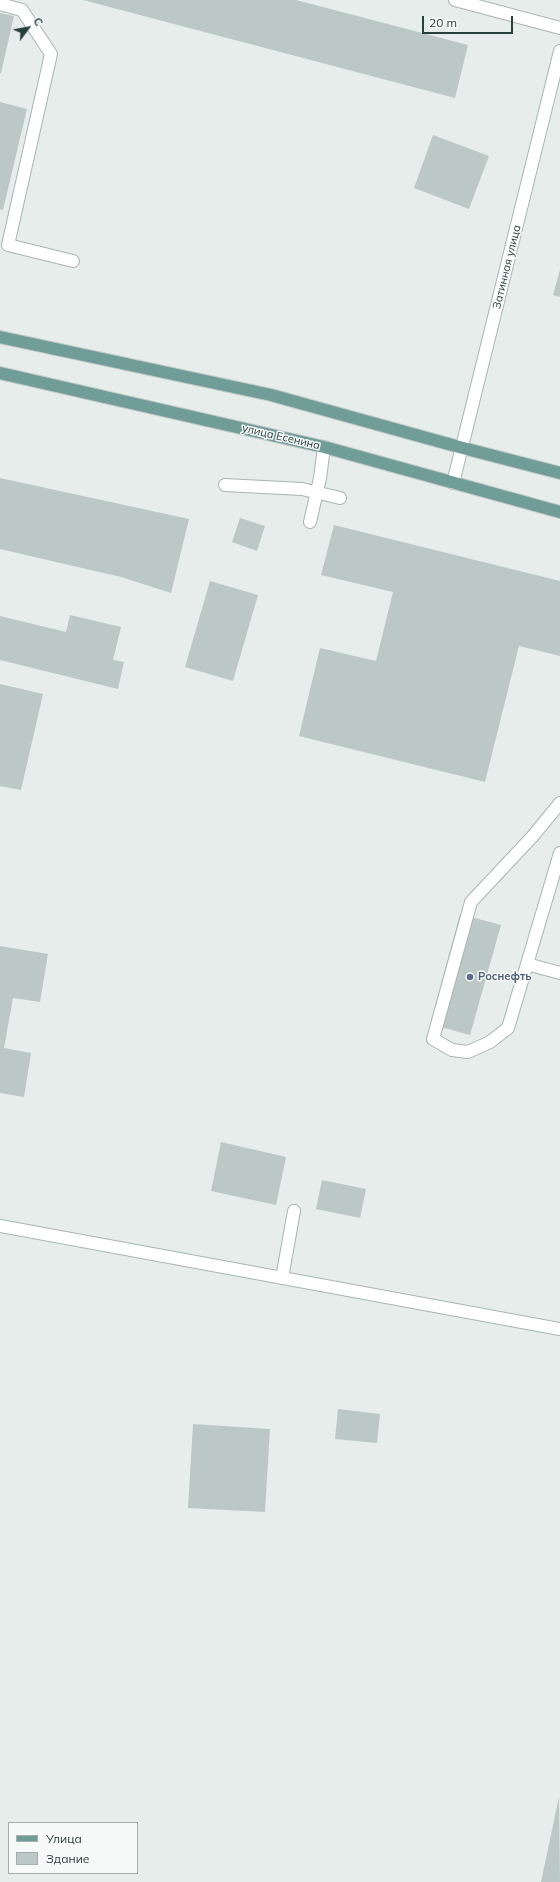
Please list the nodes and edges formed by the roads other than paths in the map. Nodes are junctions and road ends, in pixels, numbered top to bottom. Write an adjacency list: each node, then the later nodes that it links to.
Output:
1 (455, 0): 3 (street)
2 (0, 4): 5 (street)
3 (560, 28)
4 (560, 51): 10 (street, Затинная улица)
5 (4, 245): 6 (street)
6 (73, 261)
7 (0, 337): 10 (main road)
8 (0, 373): 9 (main road, улица Есенина)
9 (324, 447): 12 (main road, улица Есенина); 14 (street)
10 (463, 448): 11 (main road); 12 (street, Затинная улица)
11 (560, 473)
12 (453, 483): 16 (main road, улица Есенина)
13 (225, 485): 14 (street)
14 (316, 492): 15 (street); 17 (street)
15 (340, 498)
16 (560, 512)
17 (310, 522)
18 (560, 803): 20 (street)
19 (560, 853): 20 (street)
20 (526, 964): 21 (street)
21 (560, 973)
22 (294, 1211): 24 (street)
23 (0, 1226): 24 (street)
24 (282, 1278): 25 (street)
25 (560, 1328)

